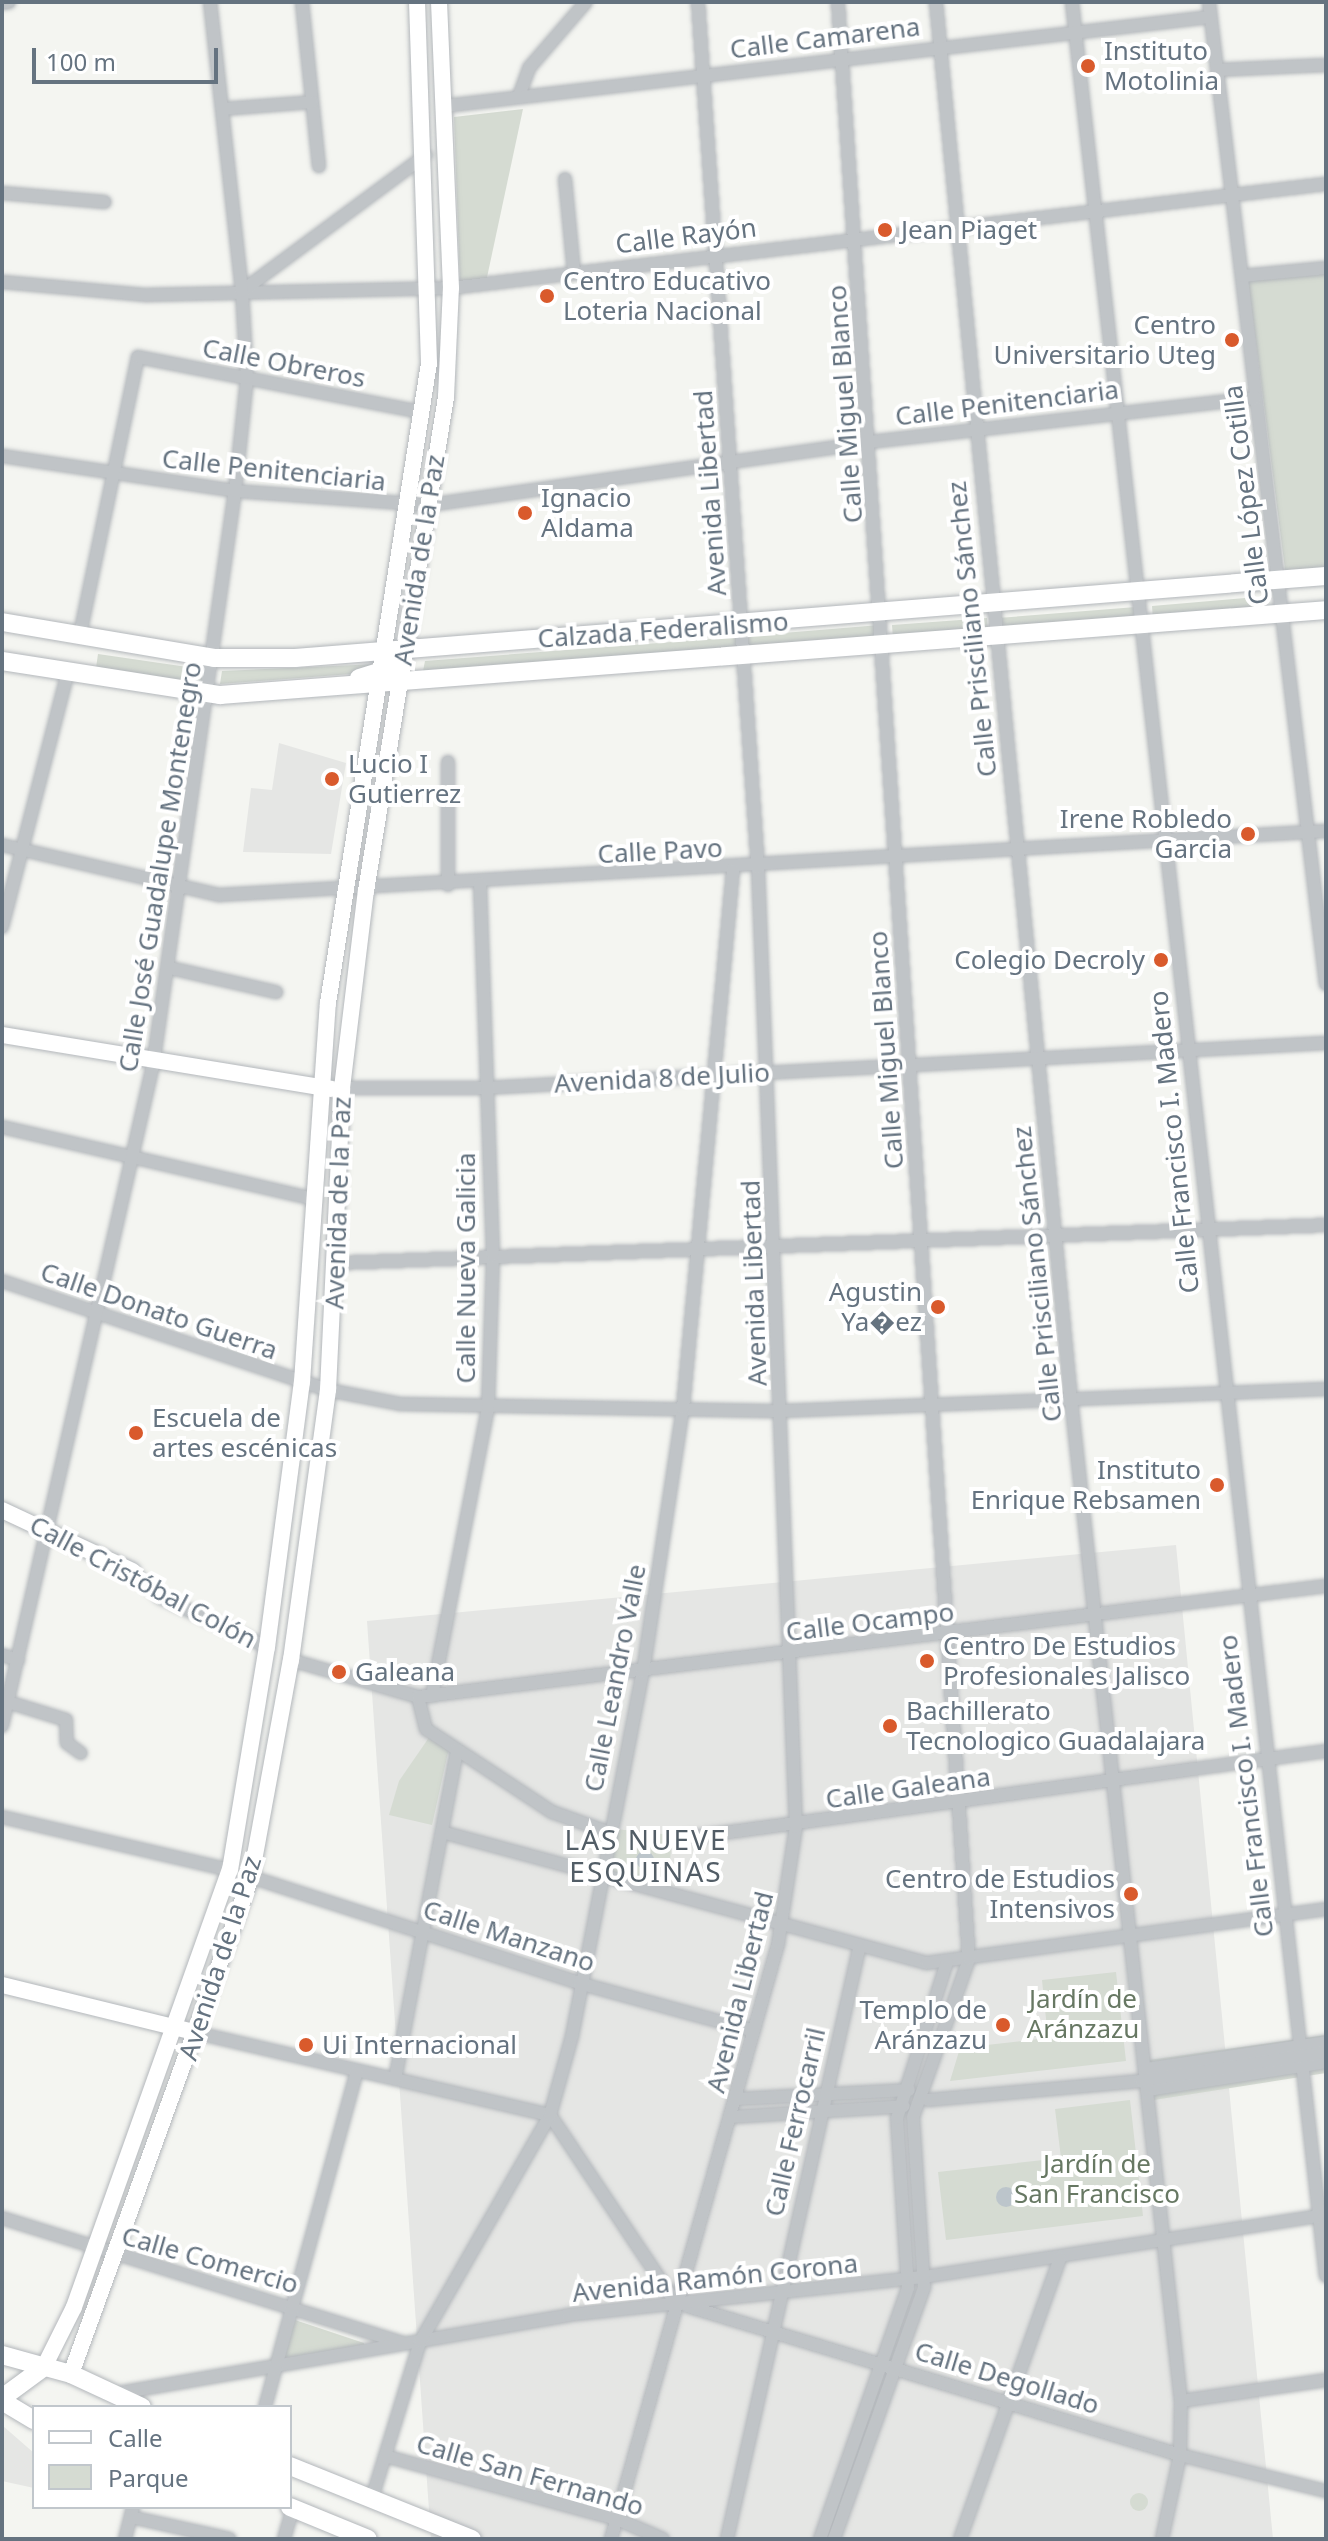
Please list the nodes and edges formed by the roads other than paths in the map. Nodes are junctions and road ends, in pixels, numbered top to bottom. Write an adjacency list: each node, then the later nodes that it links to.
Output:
1 (9, 2): 12 (street)
2 (210, 2): 23 (street, Calle José Guadalupe Montenegro)
3 (302, 2): 21 (street)
4 (417, 2): 24 (street, Avenida de la Paz)
5 (439, 2): 22 (street, Avenida de la Paz)
6 (586, 2): 20 (street)
7 (698, 2): 19 (street, Avenida Libertad)
8 (838, 2): 16 (street, Calle Miguel Blanco)
9 (936, 2): 15 (street, Calle Prisciliano Sánchez)
10 (1072, 2): 14 (street, Calle Francisco I. Madero)
11 (1209, 2): 13 (street, Calle López Cotilla)
12 (2, 3)
13 (1210, 17): 14 (street, Calle Camarena); 18 (street, Calle López Cotilla)
14 (1075, 31): 15 (street, Calle Camarena); 31 (street, Calle Francisco I. Madero)
15 (940, 46): 16 (street, Calle Camarena); 32 (street, Calle Prisciliano Sánchez)
16 (842, 58): 19 (street, Calle Camarena); 33 (street, Calle Miguel Blanco)
17 (1326, 65): 18 (street)
18 (1217, 70): 29 (street, Calle López Cotilla)
19 (703, 75): 20 (street, Calle Camarena); 34 (street, Avenida Libertad)
20 (519, 96): 22 (street, Calle Camarena)
21 (312, 102): 23 (street); 25 (street)
22 (445, 106): 40 (street, Avenida de la Paz)
23 (222, 109): 41 (street, Calle José Guadalupe Montenegro)
24 (426, 155): 39 (street, Avenida de la Paz); 41 (street)
25 (319, 166)
26 (565, 179): 36 (street)
27 (1326, 184): 29 (street, Calle Rayón)
28 (2, 193): 30 (street)
29 (1232, 193): 31 (street, Calle Rayón); 37 (street, Calle López Cotilla)
30 (105, 202)
31 (1096, 209): 32 (street, Calle Rayón); 45 (street, Calle Francisco I. Madero)
32 (956, 226): 33 (street, Calle Rayón); 46 (street, Calle Prisciliano Sánchez)
33 (856, 238): 34 (street, Calle Rayón); 47 (street, Calle Miguel Blanco)
34 (715, 255): 36 (street, Calle Rayón); 49 (street, Avenida Libertad)
35 (1326, 268): 37 (street)
36 (574, 272): 40 (street, Calle Rayón)
37 (1242, 276): 43 (street, Calle López Cotilla)
38 (2, 282): 41 (street, Calle Rayón)
39 (431, 288): 40 (street, Calle Rayón); 41 (street, Calle Rayón); 44 (street, Avenida de la Paz)
40 (451, 288): 53 (street, Avenida de la Paz)
41 (242, 291): 42 (street, Calle José Guadalupe Montenegro)
42 (247, 378): 44 (street, Calle Obreros); 50 (street, Calle Obreros); 51 (street, Calle José Guadalupe Montenegro)
43 (1256, 398): 45 (street, Calle Penitenciaria); 55 (street, Calle López Cotilla)
44 (421, 412): 52 (street, Avenida de la Paz)
45 (1121, 412): 46 (street, Calle Penitenciaria); 56 (street, Calle Francisco I. Madero)
46 (975, 429): 47 (street, Calle Penitenciaria); 57 (street, Calle Prisciliano Sánchez)
47 (869, 442): 49 (street, Calle Penitenciaria); 59 (street, Calle Miguel Blanco)
48 (2, 456): 50 (street, Calle Penitenciaria)
49 (730, 462): 53 (street, Calle Penitenciaria); 63 (street, Avenida Libertad)
50 (116, 475): 51 (street, Calle Penitenciaria); 64 (street)
51 (235, 491): 52 (street, Calle Penitenciaria); 69 (street, Calle José Guadalupe Montenegro)
52 (406, 505): 53 (street, Calle Penitenciaria); 67 (street, Avenida de la Paz)
53 (429, 505): 70 (street, Avenida de la Paz)
54 (1326, 576): 55 (main road, Calzada Federalismo)
55 (1278, 579): 56 (main road, Calzada Federalismo); 60 (street, Calle López Cotilla)
56 (1139, 590): 57 (main road, Calzada Federalismo); 62 (street, Calle Francisco I. Madero)
57 (990, 604): 59 (main road, Calzada Federalismo); 65 (street, Calle Prisciliano Sánchez)
58 (1326, 610): 60 (main road, Calzada Federalismo)
59 (880, 613): 63 (main road, Calzada Federalismo); 66 (street, Calle Miguel Blanco)
60 (1282, 613): 62 (main road, Calzada Federalismo); 78 (street, Calle López Cotilla)
61 (2, 622): 64 (main road, Calzada Federalismo)
62 (1142, 622): 65 (main road, Calzada Federalismo); 79 (street, Calle Francisco I. Madero)
63 (741, 625): 68 (street, Avenida Libertad); 70 (main road, Calzada Federalismo)
64 (80, 634): 69 (main road, Calzada Federalismo)
65 (993, 635): 66 (main road, Calzada Federalismo); 82 (street, Calle Prisciliano Sánchez)
66 (883, 644): 68 (main road, Calzada Federalismo); 83 (street, Calle Miguel Blanco)
67 (384, 651): 69 (main road, Calzada Federalismo); 70 (main road, Calzada Federalismo); 73 (street, Avenida de la Paz)
68 (743, 657): 74 (main road, Calzada Federalismo); 84 (street, Avenida Libertad)
69 (214, 658): 75 (street, Calle José Guadalupe Montenegro)
70 (402, 658): 73 (main road); 74 (street, Avenida de la Paz)
71 (2, 661): 72 (main road, Calzada Federalismo)
72 (68, 672): 75 (main road, Calzada Federalismo); 81 (street)
73 (380, 682): 74 (main road, Calzada Federalismo); 75 (main road, Calzada Federalismo); 90 (street, Avenida de la Paz)
74 (398, 686): 89 (street, Avenida de la Paz)
75 (214, 695): 88 (street, Calle José Guadalupe Montenegro)
76 (448, 762): 87 (street)
77 (1326, 831): 78 (street, Calle Pavo)
78 (1308, 833): 79 (street, Calle Pavo); 91 (street, Calle López Cotilla)
79 (1165, 843): 82 (street, Calle Pavo); 98 (street, Calle Francisco I. Madero)
80 (2, 845): 81 (street, Calle Pavo)
81 (22, 849): 88 (street, Calle Pavo); 92 (street)
82 (1016, 853): 83 (street, Calle Pavo); 99 (street, Calle Prisciliano Sánchez)
83 (896, 861): 84 (street, Calle Pavo); 101 (street, Calle Miguel Blanco)
84 (758, 868): 85 (street, Calle Pavo); 102 (street, Avenida Libertad)
85 (733, 870): 86 (street, Calle Pavo); 103 (street, Calle Leandro Valle)
86 (480, 883): 87 (street, Calle Pavo); 105 (street, Calle Nueva Galicia)
87 (448, 885): 89 (street, Calle Pavo)
88 (183, 889): 90 (street, Calle Pavo); 93 (street, Calle José Guadalupe Montenegro)
89 (366, 891): 90 (street, Calle Pavo); 104 (street, Avenida de la Paz)
90 (344, 892): 106 (street, Avenida de la Paz)
91 (1322, 926): 94 (street, Calle López Cotilla)
92 (2, 927)
93 (170, 968): 95 (street); 100 (street, Calle José Guadalupe Montenegro)
94 (1326, 984)
95 (276, 992)
96 (2, 1035): 100 (street, Avenida 8 de Julio)
97 (1326, 1043): 98 (street, Avenida 8 de Julio)
98 (1186, 1049): 99 (street, Avenida 8 de Julio); 111 (street, Calle Francisco I. Madero)
99 (1037, 1058): 101 (street, Avenida 8 de Julio); 112 (street, Calle Prisciliano Sánchez)
100 (153, 1065): 106 (street, Avenida 8 de Julio); 108 (street, Calle José Guadalupe Montenegro)
101 (910, 1066): 102 (street, Avenida 8 de Julio); 113 (street, Calle Miguel Blanco)
102 (767, 1072): 103 (street, Avenida 8 de Julio); 114 (street, Avenida Libertad)
103 (715, 1074): 105 (street, Avenida 8 de Julio); 115 (street, Calle Leandro Valle)
104 (342, 1088): 105 (street, Avenida 8 de Julio); 106 (street, Avenida 8 de Julio); 117 (street, Avenida de la Paz)
105 (484, 1088): 116 (street, Calle Nueva Galicia)
106 (321, 1089): 109 (street, Avenida de la Paz)
107 (2, 1127): 108 (street)
108 (133, 1156): 109 (street); 119 (street, Calle José Guadalupe Montenegro)
109 (317, 1200): 120 (street, Avenida de la Paz)
110 (1326, 1225): 111 (street)
111 (1205, 1229): 112 (street); 123 (street, Calle Francisco I. Madero)
112 (1055, 1234): 113 (street); 124 (street, Calle Prisciliano Sánchez)
113 (920, 1237): 114 (street); 125 (street, Calle Miguel Blanco)
114 (776, 1244): 115 (street); 128 (street, Avenida Libertad)
115 (700, 1247): 116 (street); 127 (street, Calle Leandro Valle)
116 (493, 1255): 117 (street); 126 (street, Calle Nueva Galicia)
117 (339, 1263): 122 (street, Avenida de la Paz)
118 (2, 1281): 119 (street, Calle Donato Guerra)
119 (96, 1312): 120 (street, Calle Donato Guerra); 130 (street, Calle José Guadalupe Montenegro)
120 (302, 1382): 122 (street, Calle Donato Guerra); 136 (street, Avenida de la Paz)
121 (1326, 1389): 123 (street)
122 (328, 1390): 126 (street, Calle Donato Guerra); 140 (street, Avenida de la Paz)
123 (1225, 1394): 124 (street); 133 (street, Calle Francisco I. Madero)
124 (1071, 1399): 125 (street); 134 (street, Calle Prisciliano Sánchez)
125 (929, 1405): 128 (street); 135 (street, Calle Miguel Blanco)
126 (488, 1407): 127 (street); 142 (street, Calle Nueva Galicia)
127 (683, 1408): 128 (street); 141 (street, Calle Leandro Valle)
128 (781, 1411): 137 (street, Avenida Libertad)
129 (2, 1510): 130 (street, Calle Cristóbal Colón)
130 (45, 1528): 131 (street, Calle Cristóbal Colón); 139 (street, Calle José Guadalupe Montenegro)
131 (132, 1571): 136 (street, Calle Cristóbal Colón)
132 (1326, 1586): 133 (street, Calle Ocampo)
133 (1246, 1597): 134 (street, Calle Ocampo); 149 (street, Calle Francisco I. Madero)
134 (1095, 1617): 135 (street, Calle Ocampo); 150 (street, Calle Prisciliano Sánchez)
135 (946, 1634): 137 (street, Calle Ocampo); 151 (street, Calle Miguel Blanco)
136 (267, 1647): 140 (street, Calle Cristóbal Colón); 157 (street, Avenida de la Paz)
137 (790, 1653): 141 (street, Calle Ocampo); 153 (street, Avenida Libertad)
138 (2, 1655): 139 (street)
139 (18, 1660): 144 (street, Calle José Guadalupe Montenegro)
140 (291, 1660): 143 (street, Calle Cristóbal Colón); 158 (street, Avenida de la Paz)
141 (643, 1672): 142 (street, Calle Ocampo); 155 (street, Calle Leandro Valle)
142 (432, 1696): 143 (street, Calle Ocampo)
143 (418, 1697): 146 (street)
144 (8, 1702): 145 (street, Calle José Guadalupe Montenegro); 148 (street)
145 (2, 1726)
146 (457, 1750): 154 (street); 155 (street)
147 (1326, 1751): 149 (street, Calle Galeana)
148 (81, 1753)
149 (1265, 1760): 150 (street, Calle Galeana); 161 (street, Calle Francisco I. Madero)
150 (1114, 1781): 151 (street, Calle Galeana); 164 (street, Calle Prisciliano Sánchez)
151 (957, 1804): 153 (street, Calle Galeana); 166 (street, Calle Miguel Blanco)
152 (2, 1817): 157 (street)
153 (796, 1827): 156 (street, Calle Galeana); 162 (street, Avenida Libertad)
154 (442, 1832): 159 (street); 163 (street)
155 (608, 1832): 159 (street, Calle Leandro Valle)
156 (686, 1838)
157 (230, 1870): 170 (street, Avenida de la Paz)
158 (251, 1877): 163 (street, Calle Manzano); 172 (street, Avenida de la Paz)
159 (599, 1877): 162 (street); 168 (street, Calle Leandro Valle)
160 (1326, 1909): 161 (street)
161 (1283, 1915): 164 (street); 175 (street, Calle Francisco I. Madero)
162 (783, 1925): 165 (street); 171 (street, Avenida Libertad)
163 (424, 1931): 168 (street, Calle Manzano); 178 (street)
164 (1132, 1938): 166 (street); 179 (street, Calle Prisciliano Sánchez)
165 (859, 1949): 167 (street); 181 (street, Calle Ferrocarril)
166 (969, 1959): 167 (street); 182 (street, Calle Miguel Blanco)
167 (947, 1962): 180 (street)
168 (579, 1983): 171 (street, Calle Manzano); 186 (street, Calle Leandro Valle)
169 (2, 1985): 170 (street)
170 (174, 2028): 172 (street); 191 (street, Avenida de la Paz)
171 (754, 2031): 183 (street, Avenida Libertad)
172 (197, 2033): 177 (street); 192 (street, Avenida de la Paz)
173 (1326, 2042): 175 (street)
174 (1326, 2052): 175 (street)
175 (1300, 2056): 176 (street); 179 (street); 179 (street); 188 (street, Calle Francisco I. Madero)
176 (1326, 2062)
177 (357, 2071): 178 (street); 199 (street)
178 (395, 2079): 186 (street)
179 (1147, 2080): 182 (street); 190 (street, Calle Prisciliano Sánchez)
180 (904, 2090): 181 (street); 182 (street); 184 (street)
181 (823, 2095): 183 (street); 185 (street, Calle Ferrocarril)
182 (923, 2098): 184 (street); 195 (street)
183 (736, 2099): 187 (street, Avenida Libertad)
184 (900, 2106): 185 (street); 196 (street)
185 (819, 2111): 187 (street); 197 (street, Calle Ferrocarril)
186 (550, 2115): 198 (street); 201 (street, Calle Leandro Valle)
187 (731, 2117): 198 (street, Avenida Libertad)
188 (1323, 2216): 190 (street, Avenida Ramón Corona); 194 (street, Calle Francisco I. Madero)
189 (2, 2218): 191 (street, Calle Comercio)
190 (1164, 2239): 193 (street, Avenida Ramón Corona); 213 (street, Calle Prisciliano Sánchez)
191 (95, 2248): 192 (street, Calle Comercio); 205 (street, Avenida de la Paz)
192 (115, 2256): 199 (street, Calle Comercio); 208 (street, Avenida de la Paz)
193 (1060, 2258): 195 (street, Avenida Ramón Corona); 212 (street)
194 (1326, 2276)
195 (924, 2277): 196 (street, Avenida Ramón Corona); 206 (street)
196 (907, 2279): 197 (street, Avenida Ramón Corona); 204 (street)
197 (778, 2293): 198 (street, Avenida Ramón Corona); 200 (street, Calle Ferrocarril)
198 (676, 2303): 200 (street, Calle Degollado); 201 (street, Avenida Ramón Corona); 225 (street, Avenida Libertad)
199 (292, 2307): 202 (street, Calle Comercio); 207 (street)
200 (779, 2331): 204 (street, Calle Degollado); 233 (street, Calle Ferrocarril)
201 (420, 2342): 202 (street, Avenida Ramón Corona); 218 (street, Calle Leandro Valle)
202 (407, 2344): 207 (street, Avenida Ramón Corona)
203 (2, 2355): 205 (main road)
204 (884, 2363): 206 (street, Calle Degollado); 234 (street)
205 (44, 2367): 208 (main road); 211 (main road)
206 (899, 2367): 212 (street, Calle Degollado); 235 (street)
207 (276, 2368): 210 (street, Avenida Ramón Corona); 215 (street)
208 (71, 2374): 210 (main road)
209 (1326, 2380): 213 (street)
210 (110, 2394): 214 (main road)
211 (2, 2399): 216 (main road)
212 (1010, 2400): 217 (street, Calle Degollado); 236 (street)
213 (1181, 2401): 217 (street, Calle Prisciliano Sánchez)
214 (137, 2405)
215 (266, 2405)
216 (32, 2419)
217 (1180, 2455): 220 (street, Calle Degollado); 237 (street, Calle Prisciliano Sánchez)
218 (385, 2456): 221 (street, Calle Leandro Valle); 225 (street, Calle San Fernando)
219 (292, 2467): 221 (main road)
220 (1326, 2491)
221 (372, 2498): 230 (main road)
222 (292, 2507): 229 (main road)
223 (291, 2509): 228 (street)
224 (132, 2512): 226 (street); 227 (street)
225 (617, 2519): 231 (street, Avenida Libertad); 232 (street, Calle San Fernando)
226 (125, 2539)
227 (230, 2539)
228 (284, 2539)
229 (368, 2539)
230 (472, 2539)
231 (611, 2539)
232 (663, 2539)
233 (727, 2539)
234 (820, 2539)
235 (834, 2539)
236 (960, 2539)
237 (1162, 2539)

